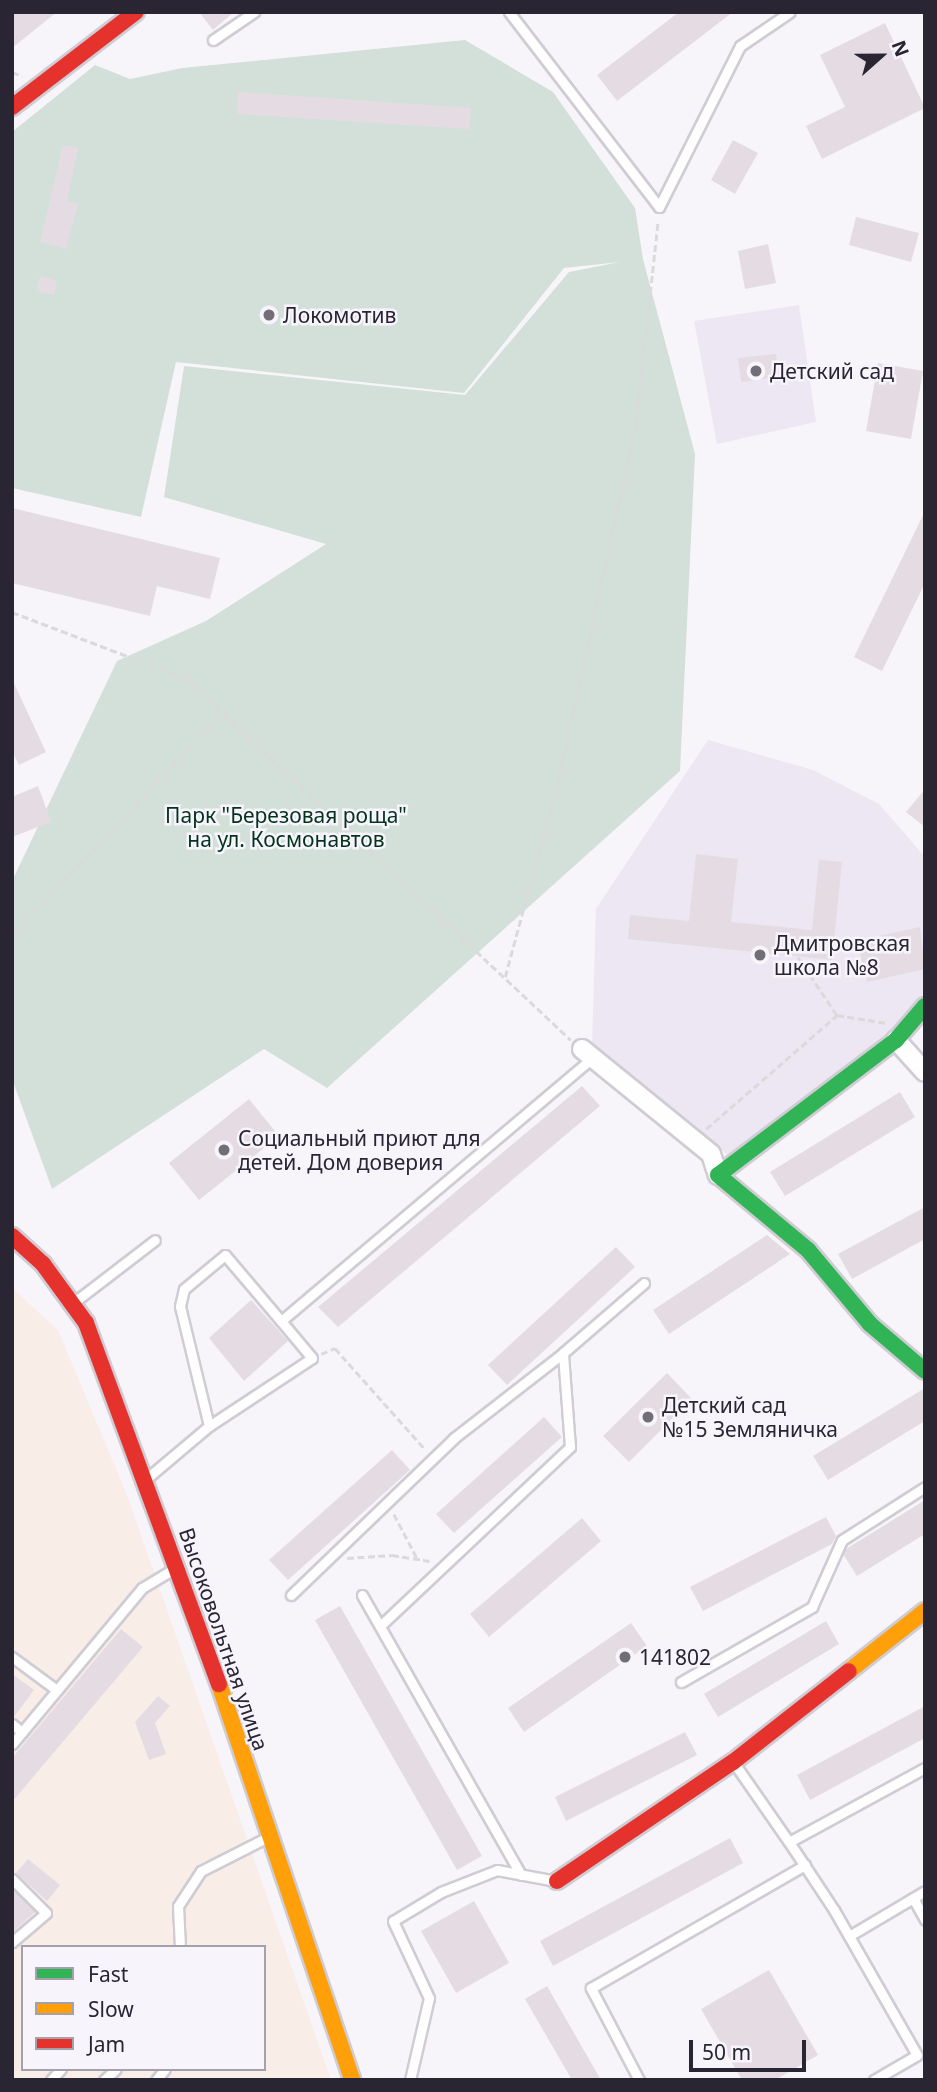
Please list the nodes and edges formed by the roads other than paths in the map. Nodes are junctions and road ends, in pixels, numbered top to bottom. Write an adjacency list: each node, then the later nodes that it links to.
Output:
1 (135, 12): 6 (street)
2 (254, 12): 5 (lane)
3 (509, 12): 4 (lane)
4 (790, 12)
5 (213, 40)
6 (12, 107)
7 (925, 1006): 8 (street)
8 (896, 1040): 10 (street); 11 (street)
9 (587, 1054): 11 (street); 16 (lane)
10 (925, 1072)
11 (718, 1175): 18 (street)
12 (12, 1236): 15 (street, Высоковольтная улица)
13 (155, 1240): 15 (lane)
14 (644, 1283): 17 (lane)
15 (73, 1304): 20 (street, Высоковольтная улица)
16 (281, 1321): 19 (lane); 19 (lane)
17 (563, 1353): 23 (lane); 26 (lane)
18 (925, 1371)
19 (209, 1426): 20 (lane)
20 (146, 1479): 22 (street, Высоковольтная улица)
21 (925, 1487): 28 (lane)
22 (176, 1567): 29 (lane); 35 (street, Высоковольтная улица)
23 (291, 1595)
24 (362, 1595): 26 (lane)
25 (925, 1611): 33 (street)
26 (380, 1626): 38 (lane)
27 (12, 1657): 29 (lane)
28 (681, 1682)
29 (54, 1688): 31 (lane)
30 (12, 1724): 31 (lane)
31 (23, 1732): 32 (lane)
32 (12, 1744)
33 (733, 1762): 36 (lane); 40 (street)
34 (925, 1768): 36 (lane)
35 (268, 1837): 46 (lane); 48 (street, Высоковольтная улица)
36 (789, 1842): 37 (lane)
37 (805, 1865): 44 (lane); 50 (lane)
38 (521, 1875): 40 (lane); 49 (lane)
39 (12, 1879): 45 (lane)
40 (556, 1881)
41 (925, 1891): 42 (lane)
42 (913, 1898): 43 (lane); 44 (lane)
43 (925, 1920)
44 (849, 1936): 47 (lane)
45 (12, 1942)
46 (180, 1945)
47 (921, 2053): 51 (lane)
48 (352, 2080)
49 (410, 2080)
50 (639, 2080)
51 (873, 2080)

